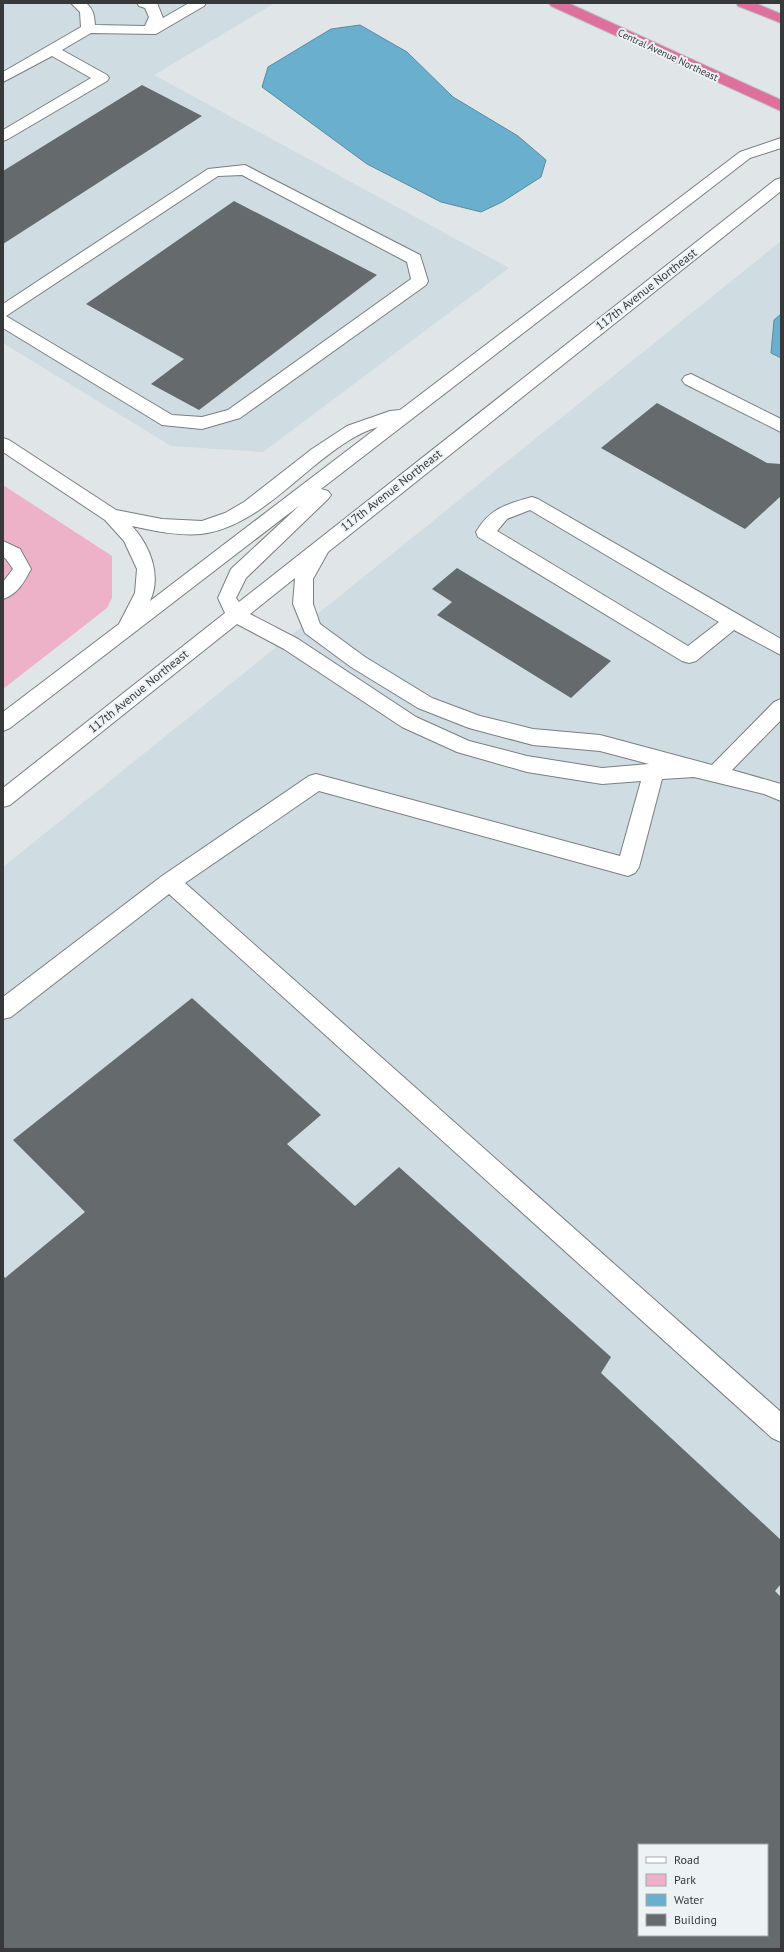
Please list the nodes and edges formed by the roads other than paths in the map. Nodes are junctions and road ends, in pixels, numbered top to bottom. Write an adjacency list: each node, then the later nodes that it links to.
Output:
1 (78, 3): 7 (street)
2 (144, 3): 8 (street)
3 (199, 3): 8 (street)
4 (556, 3): 11 (highway, Central Avenue Northeast)
5 (743, 3): 6 (highway)
6 (781, 20)
7 (88, 29): 8 (street); 9 (street)
8 (151, 31)
9 (52, 50): 10 (street); 12 (street)
10 (3, 78)
11 (781, 106)
12 (3, 136)
13 (781, 142): 18 (street)
14 (781, 183): 22 (street, 117th Avenue Northeast)
15 (3, 312): 16 (street)
16 (3, 321)
17 (691, 380): 19 (street)
18 (415, 408): 21 (street); 25 (street); 27 (street)
19 (781, 426)
20 (3, 444): 21 (street)
21 (111, 515): 27 (street)
22 (322, 545): 25 (street, 117th Avenue Northeast); 31 (street)
23 (3, 548): 24 (street)
24 (3, 592)
25 (234, 614): 32 (street); 35 (street, 117th Avenue Northeast)
26 (733, 621): 26 (street); 28 (street)
27 (126, 629): 30 (street)
28 (781, 648)
29 (781, 707): 33 (street)
30 (3, 723)
31 (694, 769): 32 (street); 33 (street)
32 (654, 772): 36 (street)
33 (716, 774): 34 (street)
34 (781, 794)
35 (3, 799)
36 (170, 882): 37 (street); 38 (street)
37 (3, 1010)
38 (781, 1429)

